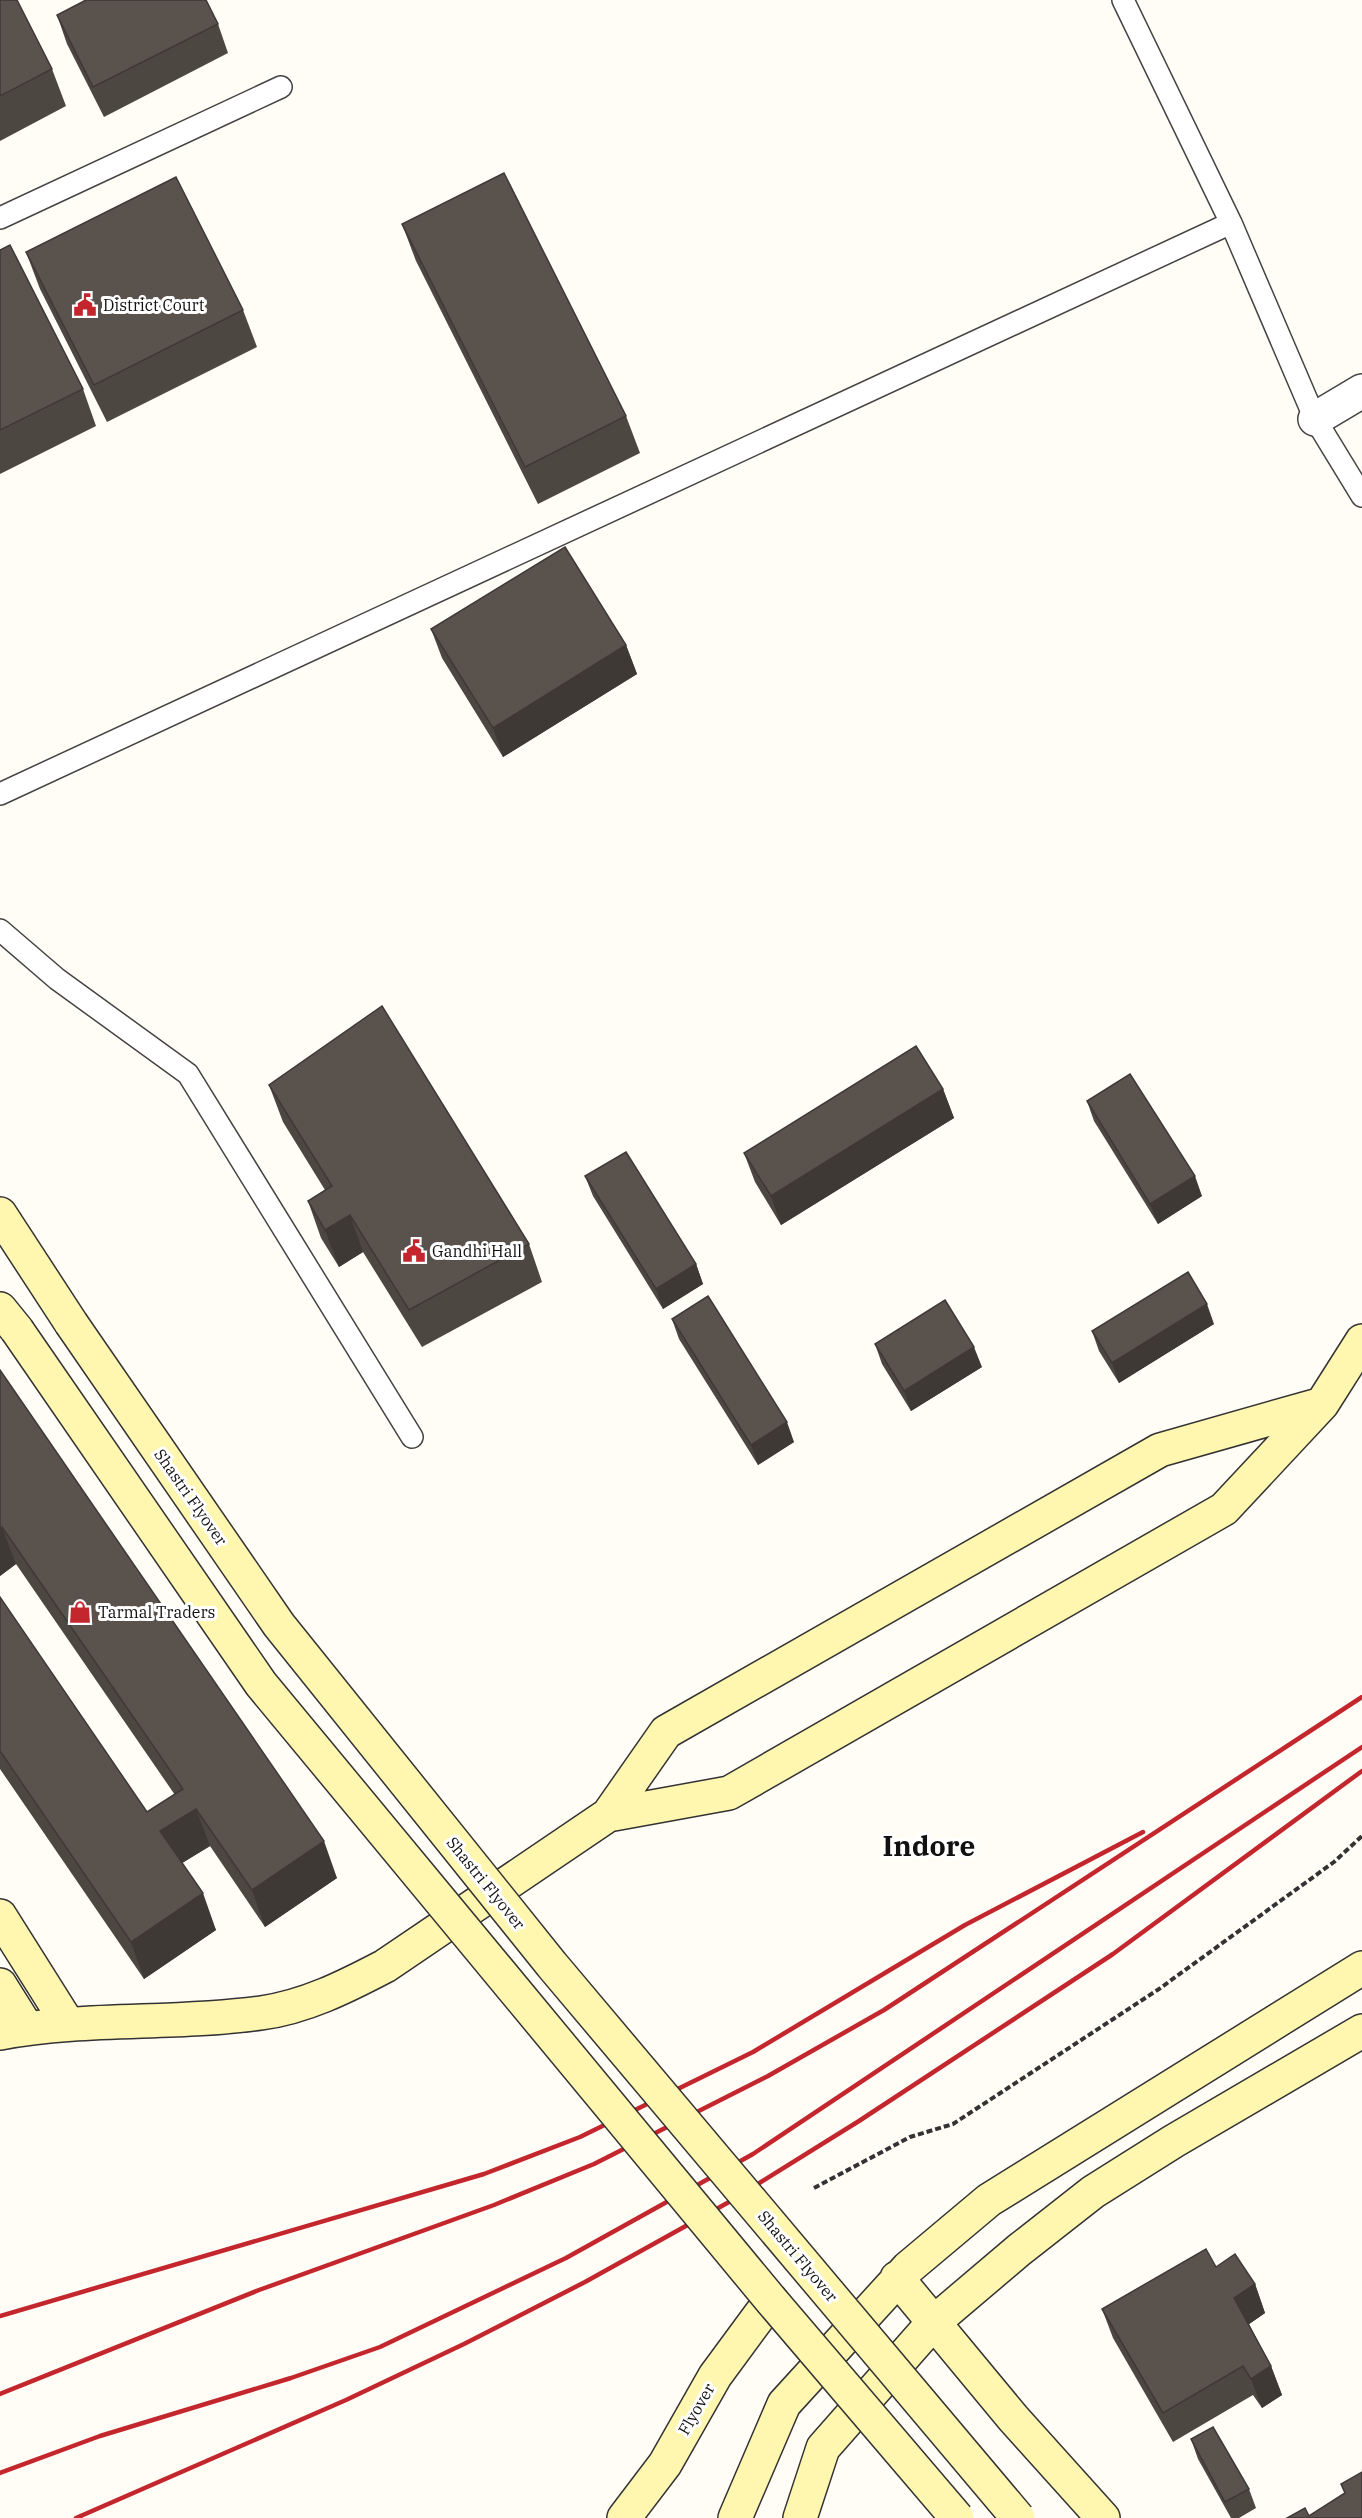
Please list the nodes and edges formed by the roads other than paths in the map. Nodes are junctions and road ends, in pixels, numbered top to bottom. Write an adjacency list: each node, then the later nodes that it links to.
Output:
1 (1123, 0): 4 (lane)
2 (281, 87): 3 (lane)
3 (0, 218)
4 (1231, 223): 6 (lane); 8 (lane)
5 (1362, 391): 6 (street)
6 (1315, 419): 7 (lane)
7 (1362, 496)
8 (0, 794)
9 (0, 930): 14 (lane)
10 (0, 1214): 31 (street, Shastri Flyover, bridge)
11 (9, 1320): 25 (street, bridge)
12 (1362, 1341): 13 (street)
13 (1322, 1404): 15 (street); 15 (street)
14 (412, 1437)
15 (608, 1815): 19 (street)
16 (0, 1916): 19 (street)
17 (1362, 1968): 22 (street)
18 (0, 1985): 20 (street)
19 (68, 2024): 20 (street)
20 (14, 2030)
21 (1362, 2031): 23 (street)
22 (1130, 2112): 23 (street); 24 (street)
23 (1174, 2141): 26 (street)
24 (897, 2278): 26 (street); 28 (street)
25 (771, 2300): 27 (street, Flyover); 30 (street, bridge)
26 (933, 2323): 29 (street); 32 (street)
27 (624, 2518)
28 (735, 2518)
29 (800, 2518)
30 (957, 2518)
31 (1018, 2518)
32 (1103, 2518)

